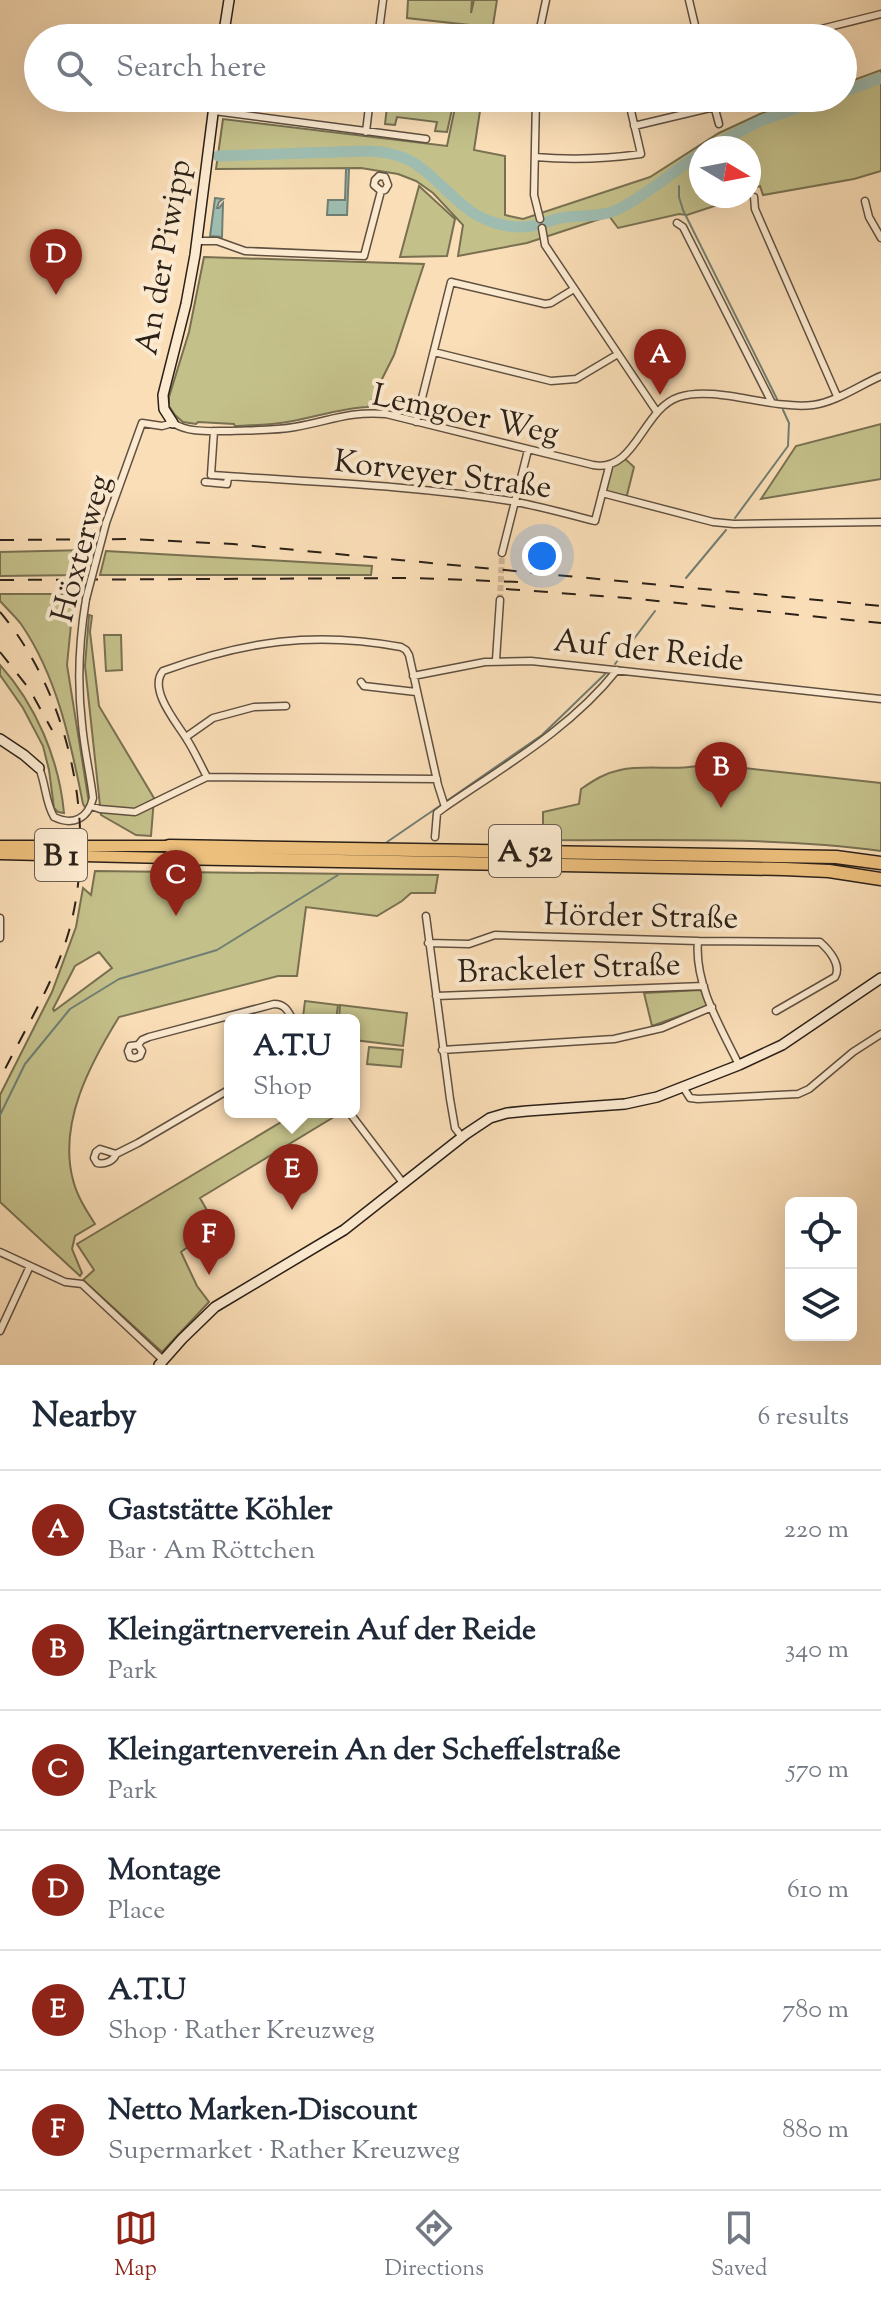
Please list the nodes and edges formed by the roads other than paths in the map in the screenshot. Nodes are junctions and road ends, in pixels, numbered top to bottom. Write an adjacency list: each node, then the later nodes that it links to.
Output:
1 (229, 0): 6 (main road)
2 (383, 0): 7 (street)
3 (546, 0): 8 (street)
4 (689, 0): 9 (street)
5 (881, 14): 10 (street)
6 (226, 24)
7 (380, 24)
8 (541, 24)
9 (695, 24)
10 (841, 24)
11 (214, 112): 30 (main road, An der Piwipp)
12 (221, 112): 20 (street)
13 (368, 112): 20 (street)
14 (536, 112): 22 (street)
15 (631, 112): 19 (street)
16 (693, 112): 19 (street)
17 (715, 112): 18 (street)
18 (719, 124)
19 (634, 126): 22 (street)
20 (366, 132): 21 (street)
21 (426, 139)
22 (535, 157): 26 (street)
23 (381, 191): 30 (street)
24 (865, 201): 29 (street)
25 (755, 208): 35 (street)
26 (540, 219)
27 (677, 223): 36 (street)
28 (542, 228): 31 (street)
29 (881, 238)
30 (197, 241): 39 (main road, An der Piwipp)
31 (574, 289): 32 (street); 33 (street)
32 (434, 352): 33 (street); 38 (street)
33 (618, 354): 37 (street)
34 (881, 376): 35 (street)
35 (837, 396): 36 (street)
36 (772, 403): 37 (street)
37 (657, 412): 42 (street)
38 (416, 422): 40 (street, Lemgoer Weg); 41 (street, Lemgoer Weg)
39 (173, 423): 40 (street, Lemgoer Weg); 60 (street, Höxterweg, bridge)
40 (214, 431): 44 (street, Korveyer Straße)
41 (528, 450): 42 (street, Lemgoer Weg); 44 (street)
42 (609, 467): 43 (street, Korveyer Straße)
43 (602, 493): 44 (street, Korveyer Straße); 45 (street)
44 (514, 502): 46 (street)
45 (881, 522)
46 (502, 553)
47 (500, 600): 48 (street)
48 (496, 660): 49 (street, Auf der Reide); 50 (street, Auf der Reide)
49 (617, 670): 53 (street, Auf der Reide); 61 (street)
50 (413, 676): 52 (street); 55 (street)
51 (361, 682): 52 (street)
52 (416, 692): 59 (street)
53 (881, 699)
54 (286, 706): 55 (street)
55 (186, 737): 58 (street)
56 (0, 739): 57 (main road)
57 (39, 768): 60 (street)
58 (207, 777): 59 (street); 60 (street)
59 (437, 779): 61 (street)
60 (91, 806)
61 (445, 807): 62 (street)
62 (435, 837)
63 (0, 846): 64 (main road, B 1)
64 (168, 852): 65 (main road, B 1); 66 (highway, A 52); 67 (highway, A 52)
65 (0, 854)
66 (881, 863)
67 (881, 879)
68 (426, 916): 72 (street)
69 (0, 918): 70 (street)
70 (0, 938)
71 (698, 941): 72 (street, Hörder Straße); 74 (street); 77 (street, Hörder Straße)
72 (428, 943): 75 (street)
73 (881, 978): 84 (main road)
74 (704, 986): 75 (street, Brackeler Straße); 76 (street)
75 (436, 996): 83 (street)
76 (712, 1007): 83 (street); 84 (street)
77 (776, 1011)
78 (236, 1014): 79 (street)
79 (289, 1014)
80 (224, 1017): 82 (street)
81 (881, 1034): 85 (street)
82 (138, 1045)
83 (442, 1050): 88 (street)
84 (739, 1065): 85 (main road)
85 (683, 1087): 88 (main road)
86 (224, 1093): 89 (street)
87 (354, 1118): 90 (street)
88 (462, 1137): 90 (main road)
89 (116, 1154)
90 (403, 1183): 94 (main road)
91 (0, 1252): 92 (street)
92 (30, 1266): 93 (street); 94 (street)
93 (0, 1331)
94 (161, 1363)

